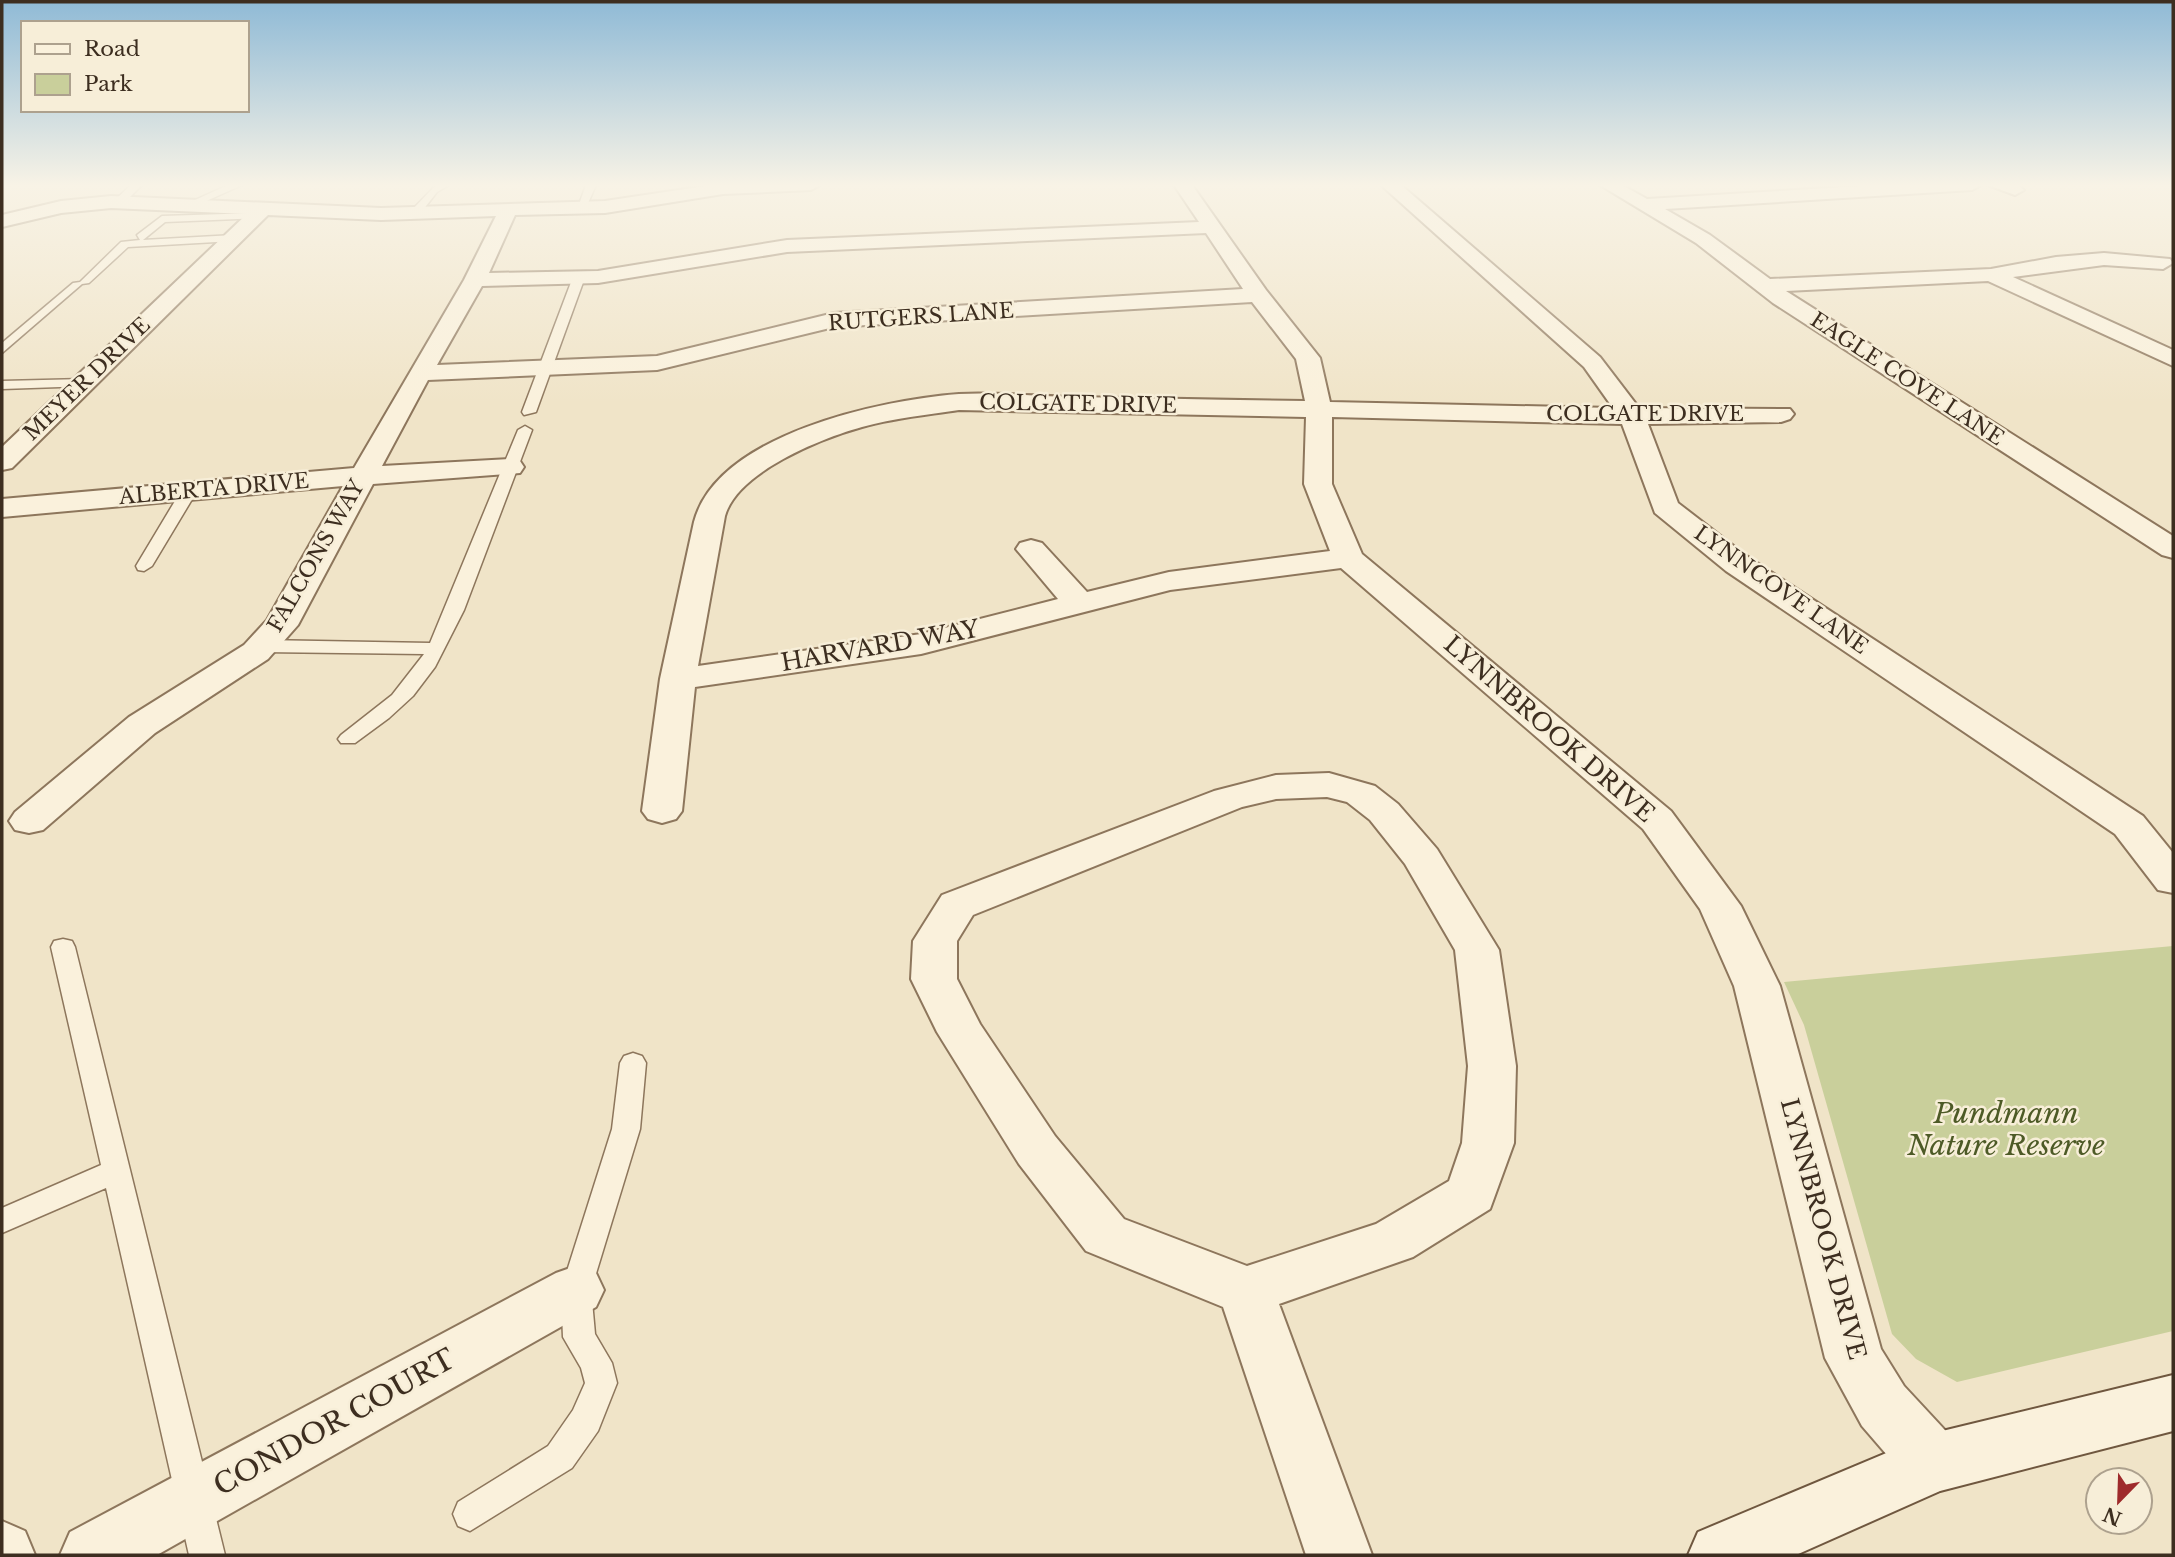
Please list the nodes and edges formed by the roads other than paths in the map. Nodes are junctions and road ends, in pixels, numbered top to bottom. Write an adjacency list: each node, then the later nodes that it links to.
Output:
1 (110, 258): 14 (lane)
2 (213, 258): 19 (street, MEYER DRIVE)
3 (486, 258): 11 (street, FALCONS WAY)
4 (709, 258): 10 (street)
5 (1233, 258): 13 (street, LYNNBROOK DRIVE)
6 (1473, 258): 24 (street, LYNNCOVE LANE)
7 (1727, 258): 12 (street, EAGLE COVE LANE)
8 (2163, 263): 9 (street)
9 (1992, 275): 12 (street); 15 (street)
10 (579, 277): 11 (street); 16 (lane)
11 (475, 280): 17 (street, FALCONS WAY)
12 (1764, 286): 32 (street, EAGLE COVE LANE)
13 (1258, 295): 16 (street, RUTGERS LANE); 21 (street, LYNNBROOK DRIVE)
14 (2, 349)
15 (2173, 359)
16 (544, 368): 17 (street, RUTGERS LANE); 22 (lane)
17 (419, 373): 28 (street, FALCONS WAY)
18 (2, 385): 19 (lane)
19 (78, 387): 20 (lane); 26 (street, MEYER DRIVE)
20 (2, 395)
21 (1319, 409): 24 (street, COLGATE DRIVE); 33 (street, LYNNBROOK DRIVE); 38 (street, COLGATE DRIVE)
22 (529, 412)
23 (1781, 414): 24 (street, COLGATE DRIVE)
24 (1632, 416): 42 (street, LYNNCOVE LANE)
25 (525, 430): 27 (lane)
26 (2, 462)
27 (510, 467): 28 (street, ALBERTA DRIVE); 37 (lane)
28 (363, 476): 29 (street, ALBERTA DRIVE); 36 (street, FALCONS WAY)
29 (189, 491): 30 (street, ALBERTA DRIVE); 34 (lane)
30 (2, 508)
31 (1031, 549): 35 (street)
32 (2173, 549)
33 (1348, 558): 35 (street, HARVARD WAY); 50 (street, LYNNBROOK DRIVE)
34 (144, 566)
35 (1080, 604): 38 (street, HARVARD WAY)
36 (262, 646): 37 (lane); 41 (street, FALCONS WAY)
37 (435, 649): 39 (lane)
38 (678, 679): 40 (street, COLGATE DRIVE)
39 (348, 739)
40 (662, 811)
41 (29, 821)
42 (2173, 880)
43 (63, 947): 45 (lane)
44 (633, 1063): 47 (lane)
45 (116, 1171): 46 (lane); 52 (lane)
46 (2, 1221)
47 (576, 1290): 51 (lane); 52 (street, CONDOR COURT)
48 (1246, 1291): 48 (street); 54 (street)
49 (2173, 1403): 50 (street)
50 (1934, 1463): 55 (street)
51 (470, 1514)
52 (200, 1527): 53 (street, CONDOR COURT)
53 (93, 1555)
54 (1339, 1555)
55 (1721, 1555)

